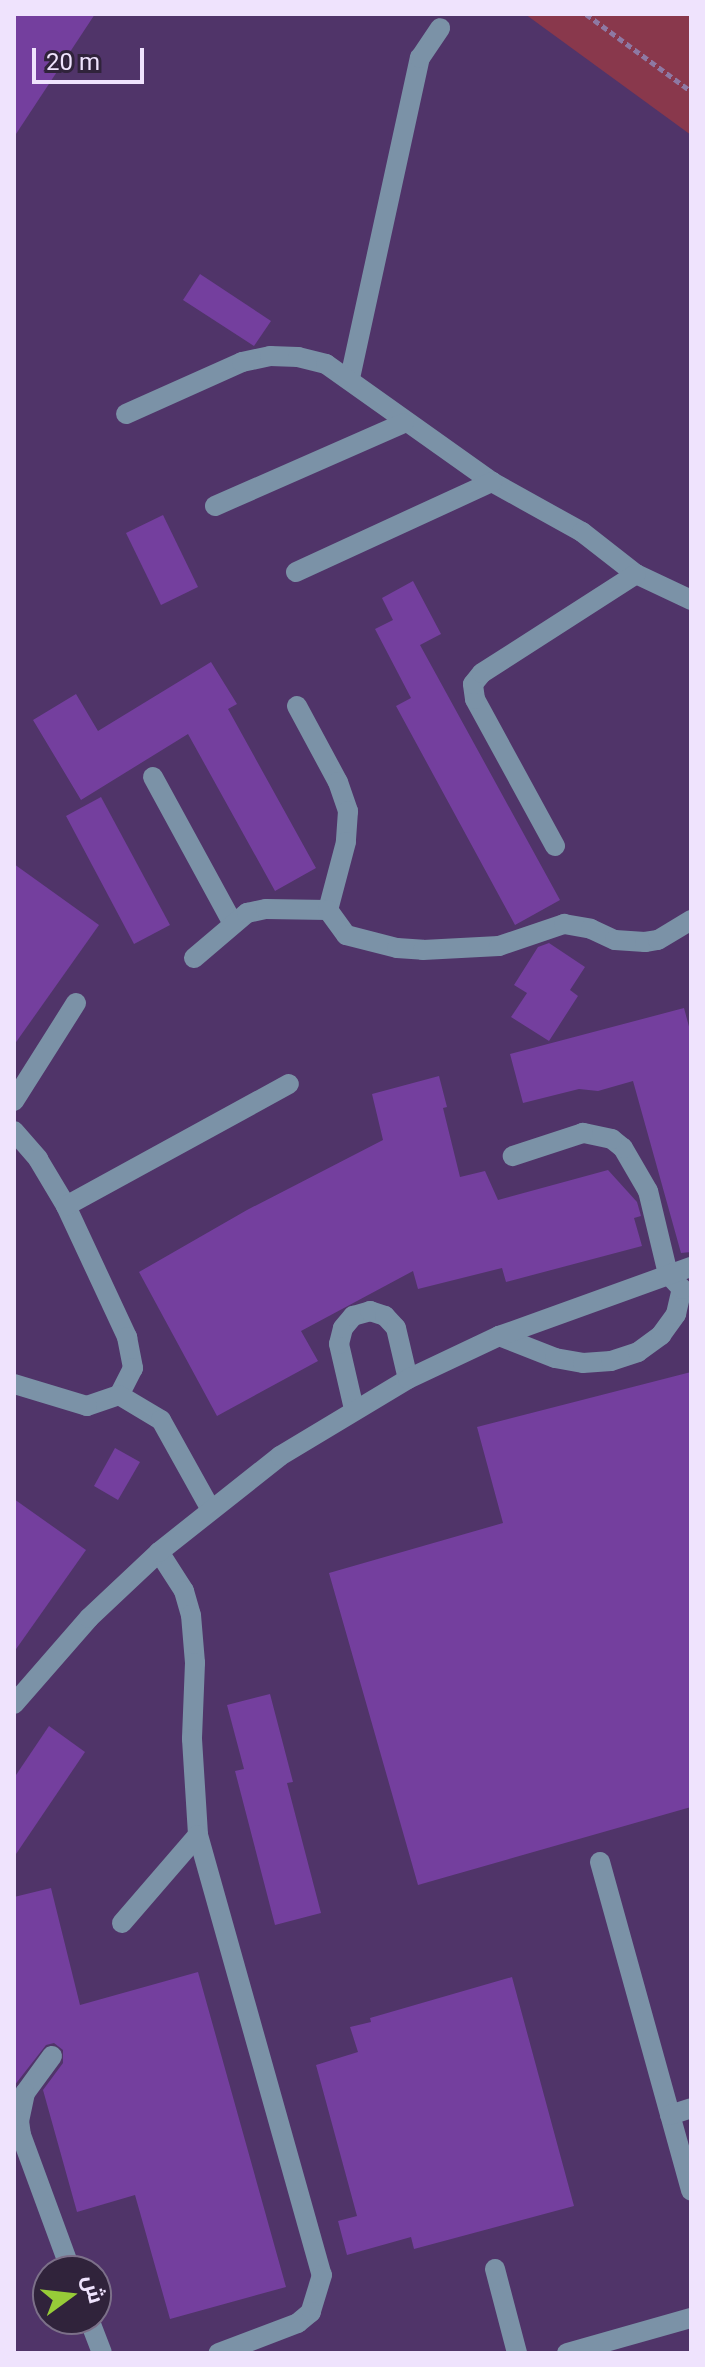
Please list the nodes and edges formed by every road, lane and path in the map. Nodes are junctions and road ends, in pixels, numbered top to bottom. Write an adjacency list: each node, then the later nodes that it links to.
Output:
1 (586, 14): 3 (path)
2 (440, 28): 4 (lane)
3 (691, 91)
4 (350, 378): 5 (lane); 6 (lane)
5 (126, 414)
6 (404, 423): 7 (lane); 8 (lane)
7 (492, 482): 9 (lane); 10 (lane)
8 (215, 506)
9 (296, 572)
10 (636, 574): 11 (lane); 14 (lane)
11 (691, 600)
12 (297, 706): 15 (lane)
13 (153, 777): 17 (lane)
14 (555, 846)
15 (328, 910): 16 (lane); 17 (lane)
16 (691, 920)
17 (233, 924): 18 (lane)
18 (194, 958)
19 (76, 1003): 21 (lane)
20 (289, 1084): 24 (lane)
21 (14, 1101)
22 (14, 1131): 24 (lane)
23 (513, 1156): 26 (lane)
24 (66, 1206): 30 (lane)
25 (691, 1267): 26 (lane)
26 (668, 1274): 27 (lane); 27 (lane)
27 (499, 1336): 28 (lane)
28 (408, 1379): 31 (lane); 31 (lane)
29 (14, 1384): 30 (lane)
30 (119, 1395): 32 (lane)
31 (354, 1409): 32 (lane)
32 (210, 1508): 33 (lane)
33 (159, 1552): 34 (lane); 35 (lane)
34 (14, 1704)
35 (198, 1835): 37 (lane); 45 (lane)
36 (600, 1862): 40 (lane)
37 (122, 1923)
38 (52, 2056): 42 (lane)
39 (691, 2108): 40 (lane)
40 (670, 2115): 41 (lane)
41 (691, 2191)
42 (65, 2255)
43 (495, 2269): 46 (lane)
44 (691, 2318): 47 (lane)
45 (219, 2353)
46 (517, 2353)
47 (567, 2353)

